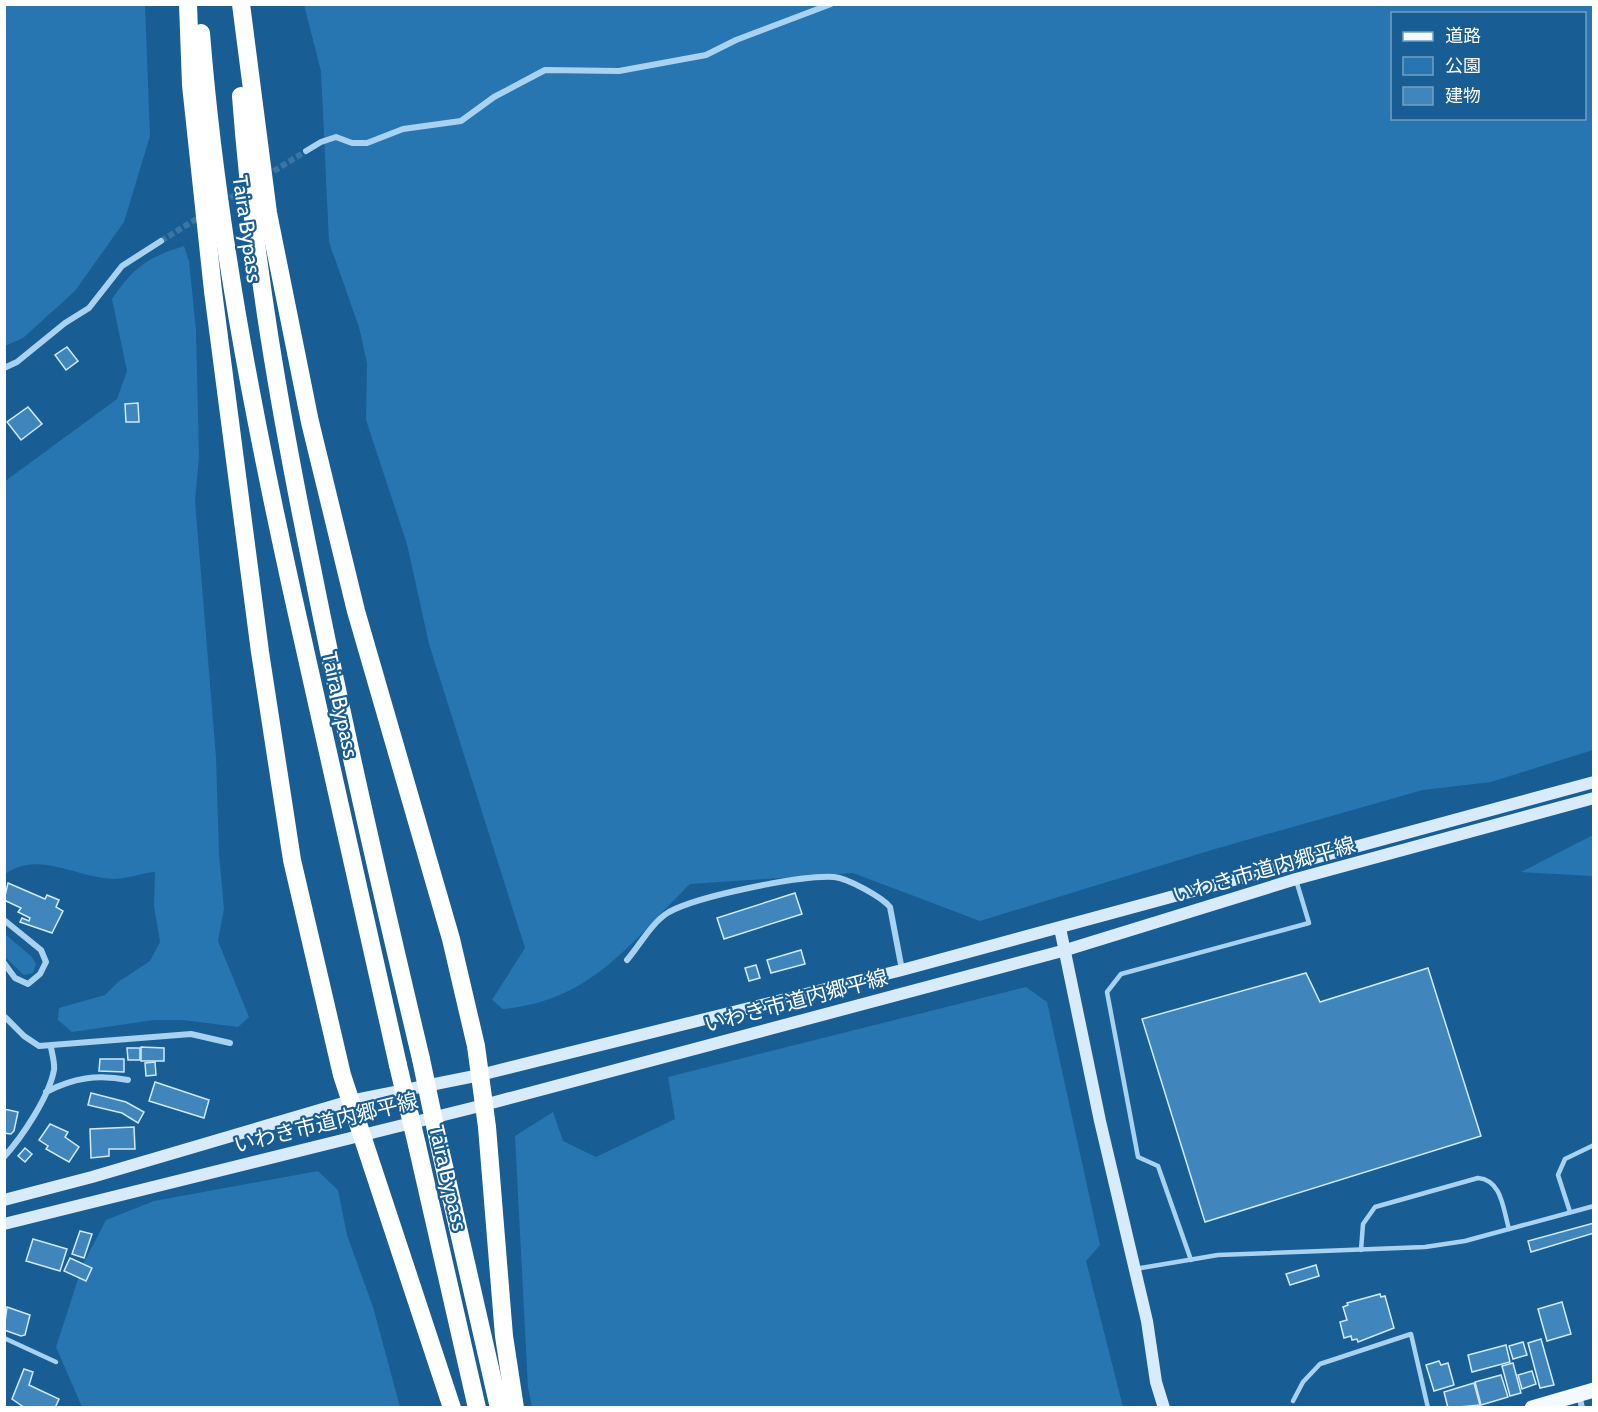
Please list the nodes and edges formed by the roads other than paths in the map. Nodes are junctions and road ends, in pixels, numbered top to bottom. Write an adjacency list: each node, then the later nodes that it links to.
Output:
1 (188, 4): 24 (highway)
2 (199, 4): 42 (highway, Taira Bypass, bridge)
3 (236, 4): 43 (highway, Taira Bypass, bridge)
4 (241, 4): 21 (highway)
5 (831, 4): 6 (street)
6 (306, 151)
7 (161, 241): 8 (street)
8 (4, 368)
9 (1593, 782): 13 (street, いわき市道内郷平線)
10 (1593, 798): 11 (street, いわき市道内郷平線)
11 (1296, 879): 14 (street, いわき市道内郷平線); 35 (lane)
12 (4, 920): 16 (street)
13 (1060, 928): 14 (street); 17 (street, いわき市道内郷平線)
14 (1066, 950): 25 (street, いわき市道内郷平線); 36 (street)
15 (627, 960): 17 (street)
16 (4, 963)
17 (902, 970): 21 (street, いわき市道内郷平線)
18 (4, 1016): 20 (street)
19 (230, 1043): 20 (street)
20 (51, 1047): 23 (street)
21 (480, 1075): 24 (street, いわき市道内郷平線); 25 (highway)
22 (128, 1080): 23 (street)
23 (45, 1092): 28 (street)
24 (350, 1101): 26 (highway); 29 (street, いわき市道内郷平線)
25 (484, 1105): 26 (street, いわき市道内郷平線); 44 (highway)
26 (362, 1135): 32 (street, いわき市道内郷平線); 41 (highway)
27 (1593, 1145): 31 (lane)
28 (4, 1157)
29 (4, 1200)
30 (1593, 1206): 31 (lane)
31 (1570, 1212): 33 (lane)
32 (4, 1224)
33 (1509, 1229): 34 (lane); 34 (lane)
34 (1361, 1250): 35 (lane)
35 (1191, 1260): 36 (lane)
36 (1134, 1269): 45 (street)
37 (4, 1338): 38 (lane)
38 (56, 1362)
39 (1585, 1397): 47 (main road)
40 (1293, 1401): 46 (lane)
41 (452, 1407)
42 (477, 1407)
43 (499, 1407)
44 (515, 1407)
45 (1164, 1407)
46 (1428, 1407)
47 (1532, 1407)

